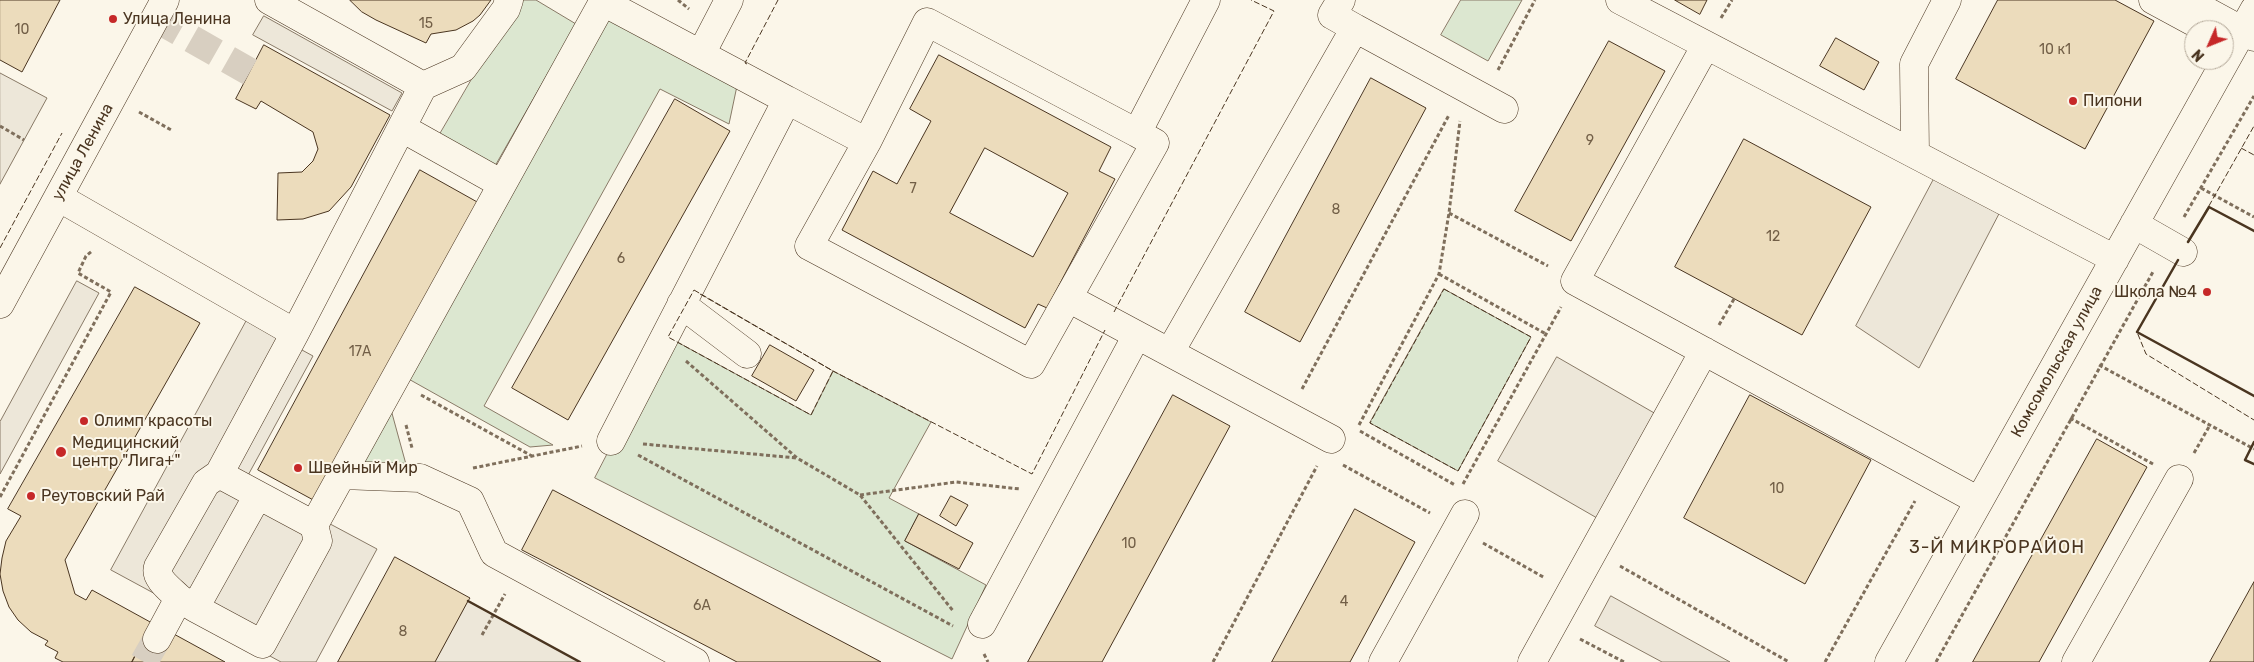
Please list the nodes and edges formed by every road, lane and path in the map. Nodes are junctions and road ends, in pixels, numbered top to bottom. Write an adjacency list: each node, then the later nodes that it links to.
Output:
1 (166, 0): 18 (street, улица Ленина)
2 (269, 0): 17 (street)
3 (508, 0): 17 (street)
4 (729, 0): 16 (street)
5 (1206, 0): 24 (street)
6 (1340, 0): 13 (street)
7 (1535, 0): 19 (path)
8 (1620, 0): 15 (street)
9 (1948, 0): 27 (street)
10 (2153, 0): 12 (street)
11 (2186, 0): 14 (street)
12 (2190, 20)
13 (1355, 28): 19 (street); 46 (street)
14 (2242, 32): 33 (street, Комсомольская улица)
15 (1706, 45): 27 (street); 38 (street)
16 (701, 54): 20 (street); 28 (street)
17 (423, 86): 22 (street)
18 (112, 97): 23 (path); 30 (street, улица Ленина)
19 (1483, 98): 31 (path); 50 (path)
20 (786, 100): 26 (street); 41 (street)
21 (0, 126): 25 (path)
22 (402, 128): 28 (street); 42 (street)
23 (173, 131)
24 (1137, 132): 26 (street); 39 (street)
25 (24, 140)
26 (867, 142): 39 (street)
27 (1915, 154): 36 (street)
28 (502, 184): 49 (street)
29 (2201, 188): 32 (path)
30 (58, 197): 34 (street); 40 (street, улица Ленина)
31 (1449, 213): 37 (path); 38 (path)
32 (2254, 217)
33 (2134, 224): 35 (street); 36 (street, Комсомольская улица)
34 (114, 228): 42 (street); 66 (path)
35 (2183, 252)
36 (2114, 259): 67 (street, Комсомольская улица)
37 (1439, 274): 43 (path); 43 (path)
38 (1575, 282): 43 (path); 47 (street)
39 (1068, 298): 44 (street)
40 (0, 304)
41 (681, 304): 45 (street); 48 (street)
42 (295, 333): 58 (street)
43 (1546, 334)
44 (1137, 335): 46 (street); 63 (street)
45 (662, 340): 52 (street); 56 (path)
46 (1170, 352): 50 (street)
47 (1704, 352): 59 (street); 70 (street)
48 (747, 354)
49 (394, 381): 55 (path); 60 (street); 61 (path)
50 (1288, 416): 54 (street)
51 (2070, 418): 53 (path); 62 (path); 86 (path)
52 (611, 440): 55 (path); 56 (path); 74 (path)
53 (2254, 448)
54 (1325, 451): 79 (path)
55 (532, 456): 57 (path)
56 (796, 458): 65 (path)
57 (466, 469)
58 (219, 474): 64 (street); 72 (street)
59 (1930, 474): 67 (street); 84 (path)
60 (342, 475): 61 (street); 69 (street)
61 (420, 478): 71 (street)
62 (2179, 479): 87 (street)
63 (1051, 492): 65 (path); 74 (street)
64 (258, 495): 69 (street); 72 (street)
65 (860, 495): 73 (path)
66 (0, 497)
67 (1979, 501): 85 (street, Комсомольская улица)
68 (1465, 514): 80 (street)
69 (314, 525): 72 (street)
70 (1594, 552): 81 (street); 83 (path)
71 (520, 567): 75 (path); 78 (street)
72 (187, 603): 77 (street)
73 (956, 615)
74 (969, 626)
75 (482, 635)
76 (1577, 637): 82 (path)
77 (157, 639)
78 (688, 660)
79 (1214, 662)
80 (1383, 662)
81 (1532, 662)
82 (1624, 662)
83 (1789, 662)
84 (1825, 662)
85 (1889, 662)
86 (1936, 662)
87 (2076, 662)

